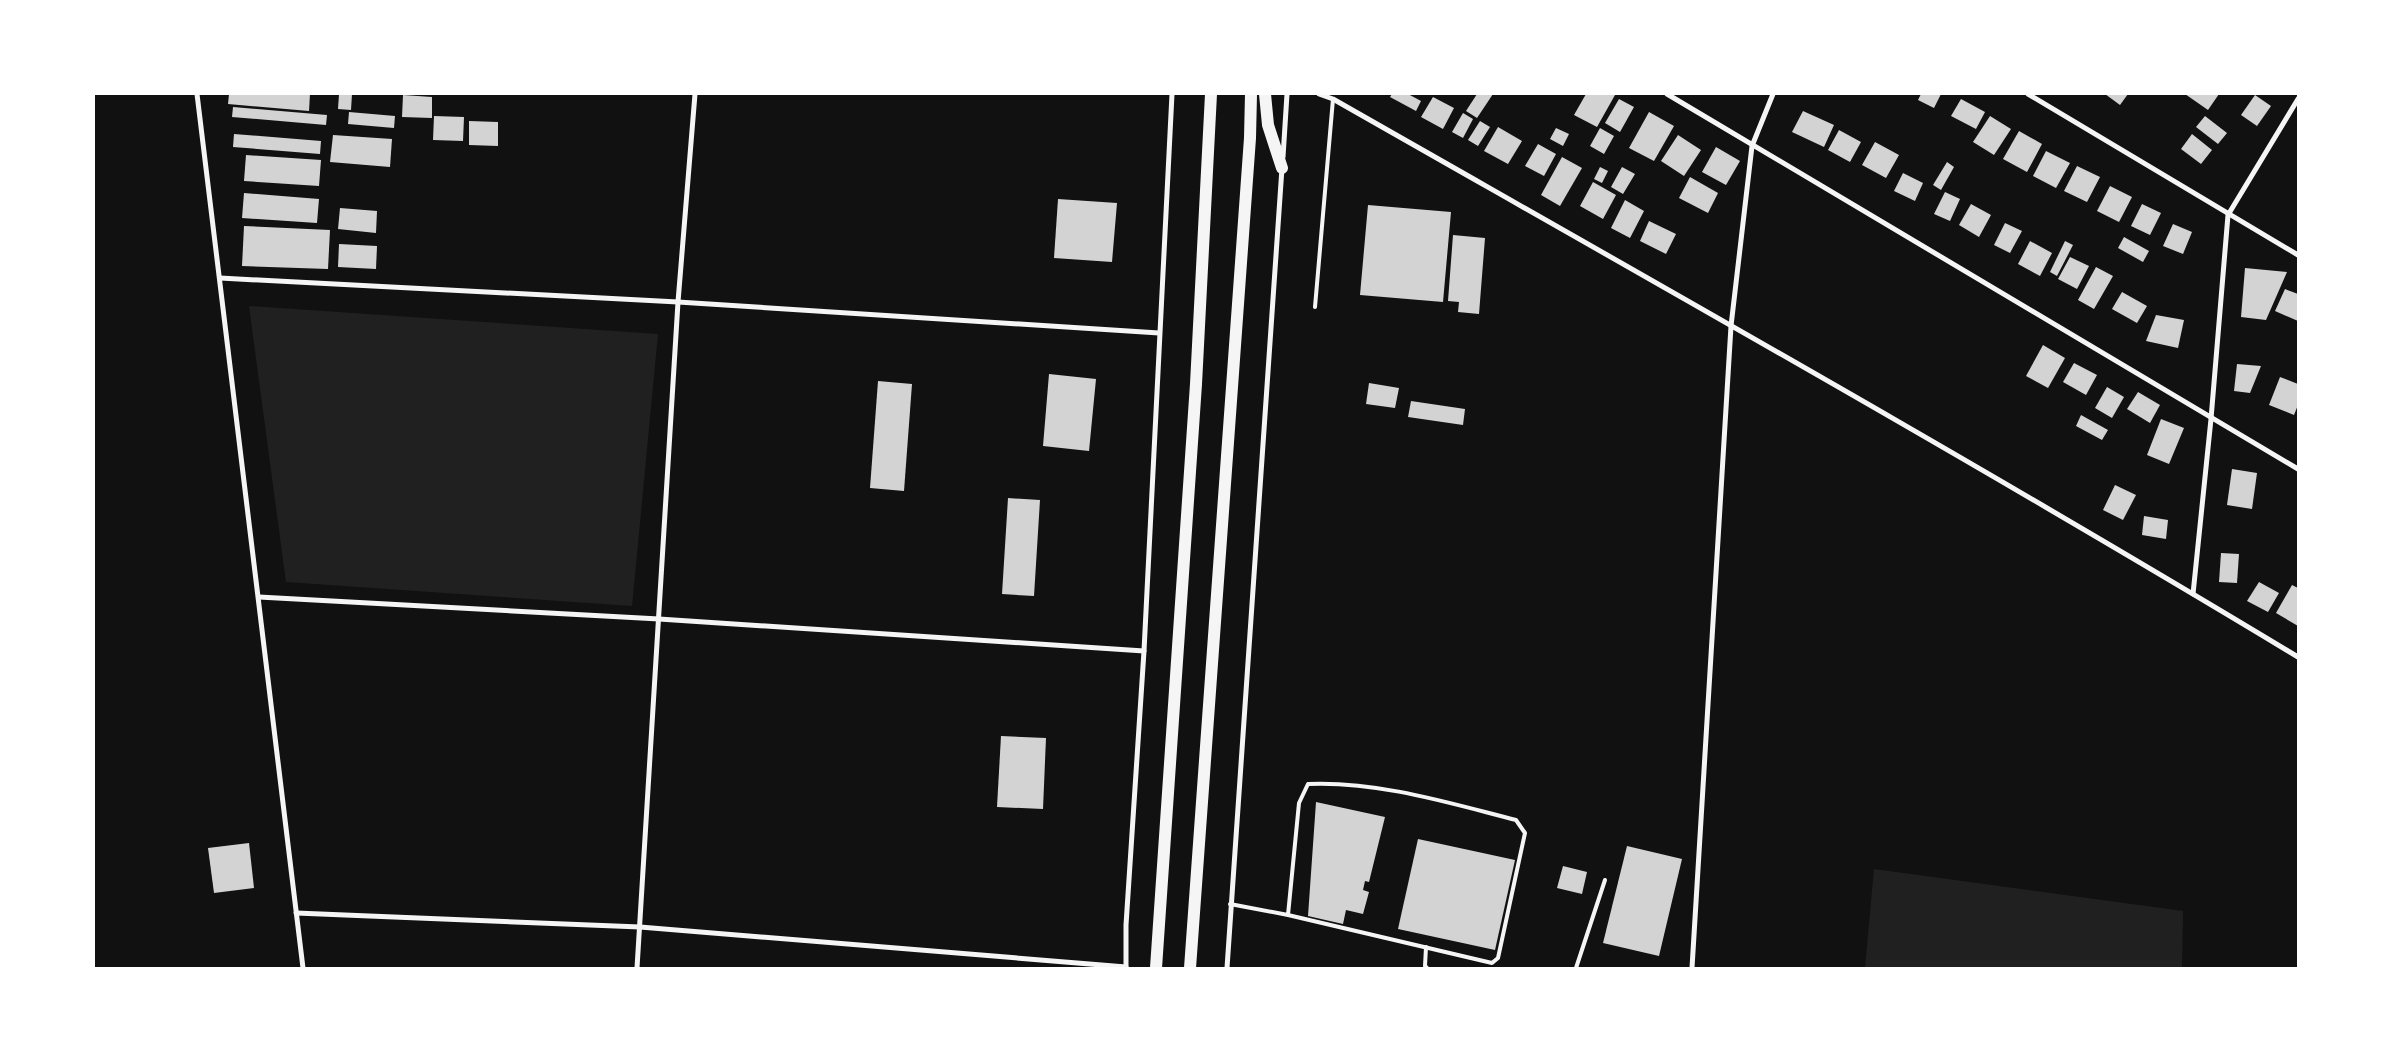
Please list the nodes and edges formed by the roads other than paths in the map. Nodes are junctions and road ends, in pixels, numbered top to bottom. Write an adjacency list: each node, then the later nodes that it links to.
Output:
1 (197, 94): 18 (street)
2 (695, 94): 19 (street)
3 (1172, 94): 22 (street)
4 (1211, 94): 39 (main road)
5 (1251, 94): 40 (main road)
6 (1265, 94): 15 (main road)
7 (1287, 94): 15 (street)
8 (1319, 94): 12 (street)
9 (1667, 94): 14 (street)
10 (1773, 94): 14 (street)
11 (2031, 94): 16 (street)
12 (1334, 96): 20 (lane); 21 (street)
13 (2298, 98): 16 (street)
14 (1752, 146): 21 (street); 23 (street)
15 (1282, 168): 31 (street)
16 (2228, 215): 17 (street); 23 (street)
17 (2298, 255)
18 (220, 278): 19 (street); 26 (street)
19 (678, 302): 22 (street); 27 (street)
20 (1315, 307)
21 (1731, 326): 25 (street); 44 (street)
22 (1159, 333): 28 (street)
23 (2211, 419): 24 (street); 25 (street)
24 (2298, 469)
25 (2193, 594): 29 (street)
26 (259, 597): 27 (street); 32 (street)
27 (659, 619): 28 (street); 34 (street)
28 (1144, 652): 38 (street)
29 (2298, 658)
30 (1605, 880): 43 (lane)
31 (1230, 904): 33 (lane); 41 (street)
32 (296, 913): 34 (street); 36 (street)
33 (1288, 915): 35 (lane); 35 (lane)
34 (640, 927): 37 (street); 38 (street)
35 (1426, 947): 42 (lane)
36 (303, 968)
37 (637, 968)
38 (1126, 968)
39 (1156, 968)
40 (1190, 968)
41 (1227, 968)
42 (1427, 968)
43 (1576, 968)
44 (1692, 968)

